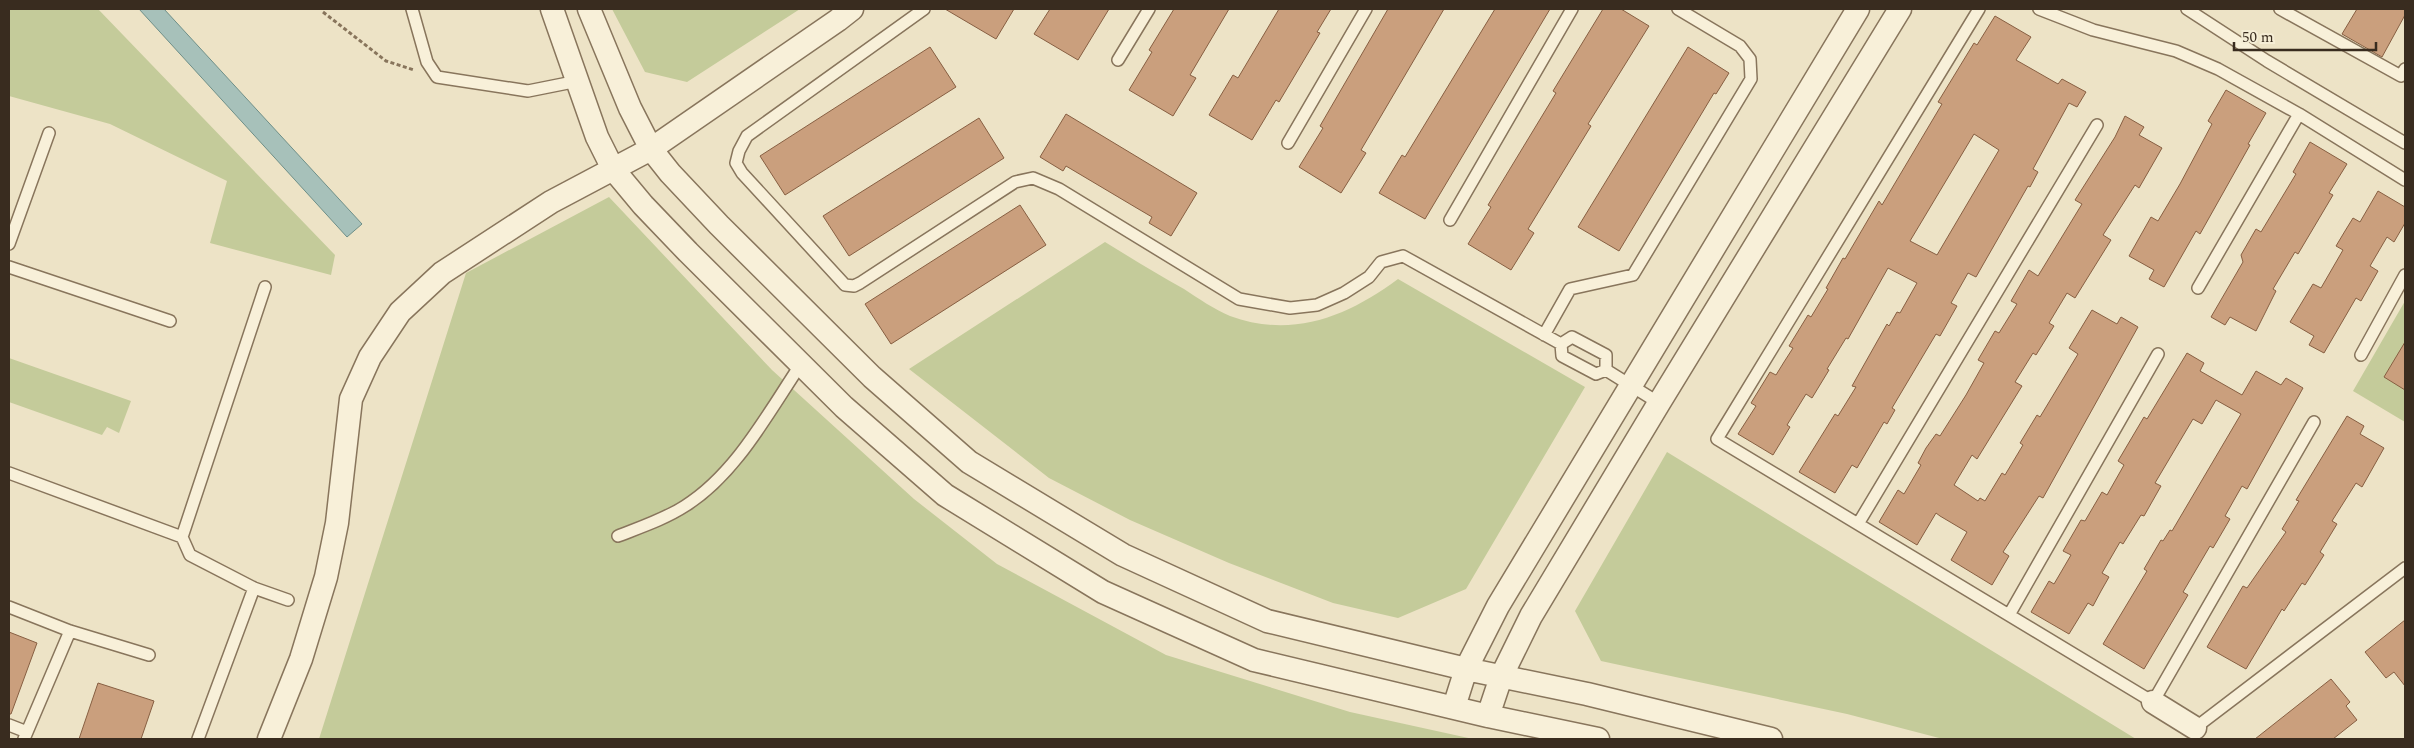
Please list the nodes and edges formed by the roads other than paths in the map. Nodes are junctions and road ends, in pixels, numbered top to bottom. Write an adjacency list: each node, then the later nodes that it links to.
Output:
1 (412, 9): 18 (lane)
2 (552, 9): 18 (street)
3 (589, 9): 24 (street)
4 (852, 9): 24 (street)
5 (924, 9): 34 (lane)
6 (1150, 9): 16 (lane)
7 (1366, 9): 22 (lane)
8 (1572, 9): 27 (lane)
9 (1678, 9): 34 (lane)
10 (1858, 9): 40 (street)
11 (1900, 9): 41 (street)
12 (1979, 9): 44 (lane)
13 (2038, 9): 19 (lane)
14 (2187, 9): 23 (lane)
15 (2280, 9): 17 (lane)
16 (1118, 60)
17 (2405, 69)
18 (578, 81): 25 (street)
19 (2299, 114): 26 (lane); 32 (lane)
20 (2097, 125): 44 (lane)
21 (49, 133): 28 (lane)
22 (1288, 143)
23 (2405, 143)
24 (651, 148): 25 (street); 54 (street)
25 (613, 169): 38 (street); 63 (street)
26 (2405, 180)
27 (1450, 220)
28 (9, 244)
29 (9, 267): 33 (lane)
30 (2405, 275): 37 (lane)
31 (265, 287): 46 (lane)
32 (2198, 288)
33 (170, 321)
34 (1544, 335): 35 (lane)
35 (1561, 344): 39 (lane); 39 (lane)
36 (2158, 354): 51 (lane)
37 (2361, 355)
38 (801, 364): 45 (lane); 57 (street)
39 (1606, 370): 40 (lane)
40 (1629, 385): 41 (lane); 54 (street)
41 (1659, 403): 55 (street)
42 (2314, 422): 56 (lane)
43 (9, 473): 46 (lane)
44 (1858, 524): 51 (lane)
45 (618, 536)
46 (182, 537): 48 (lane)
47 (2405, 568): 60 (lane)
48 (254, 588): 49 (lane); 62 (lane)
49 (288, 600)
50 (9, 607): 52 (lane)
51 (2009, 615): 56 (lane)
52 (70, 630): 53 (lane); 61 (lane)
53 (150, 655)
54 (1466, 669): 55 (street); 57 (street)
55 (1501, 677): 58 (street); 65 (street)
56 (2153, 702): 60 (street)
57 (1454, 707): 58 (street)
58 (1488, 716): 64 (street)
59 (9, 725): 61 (lane)
60 (2195, 728)
61 (25, 736)
62 (198, 739)
63 (269, 739)
64 (1598, 739)
65 (1771, 739)

